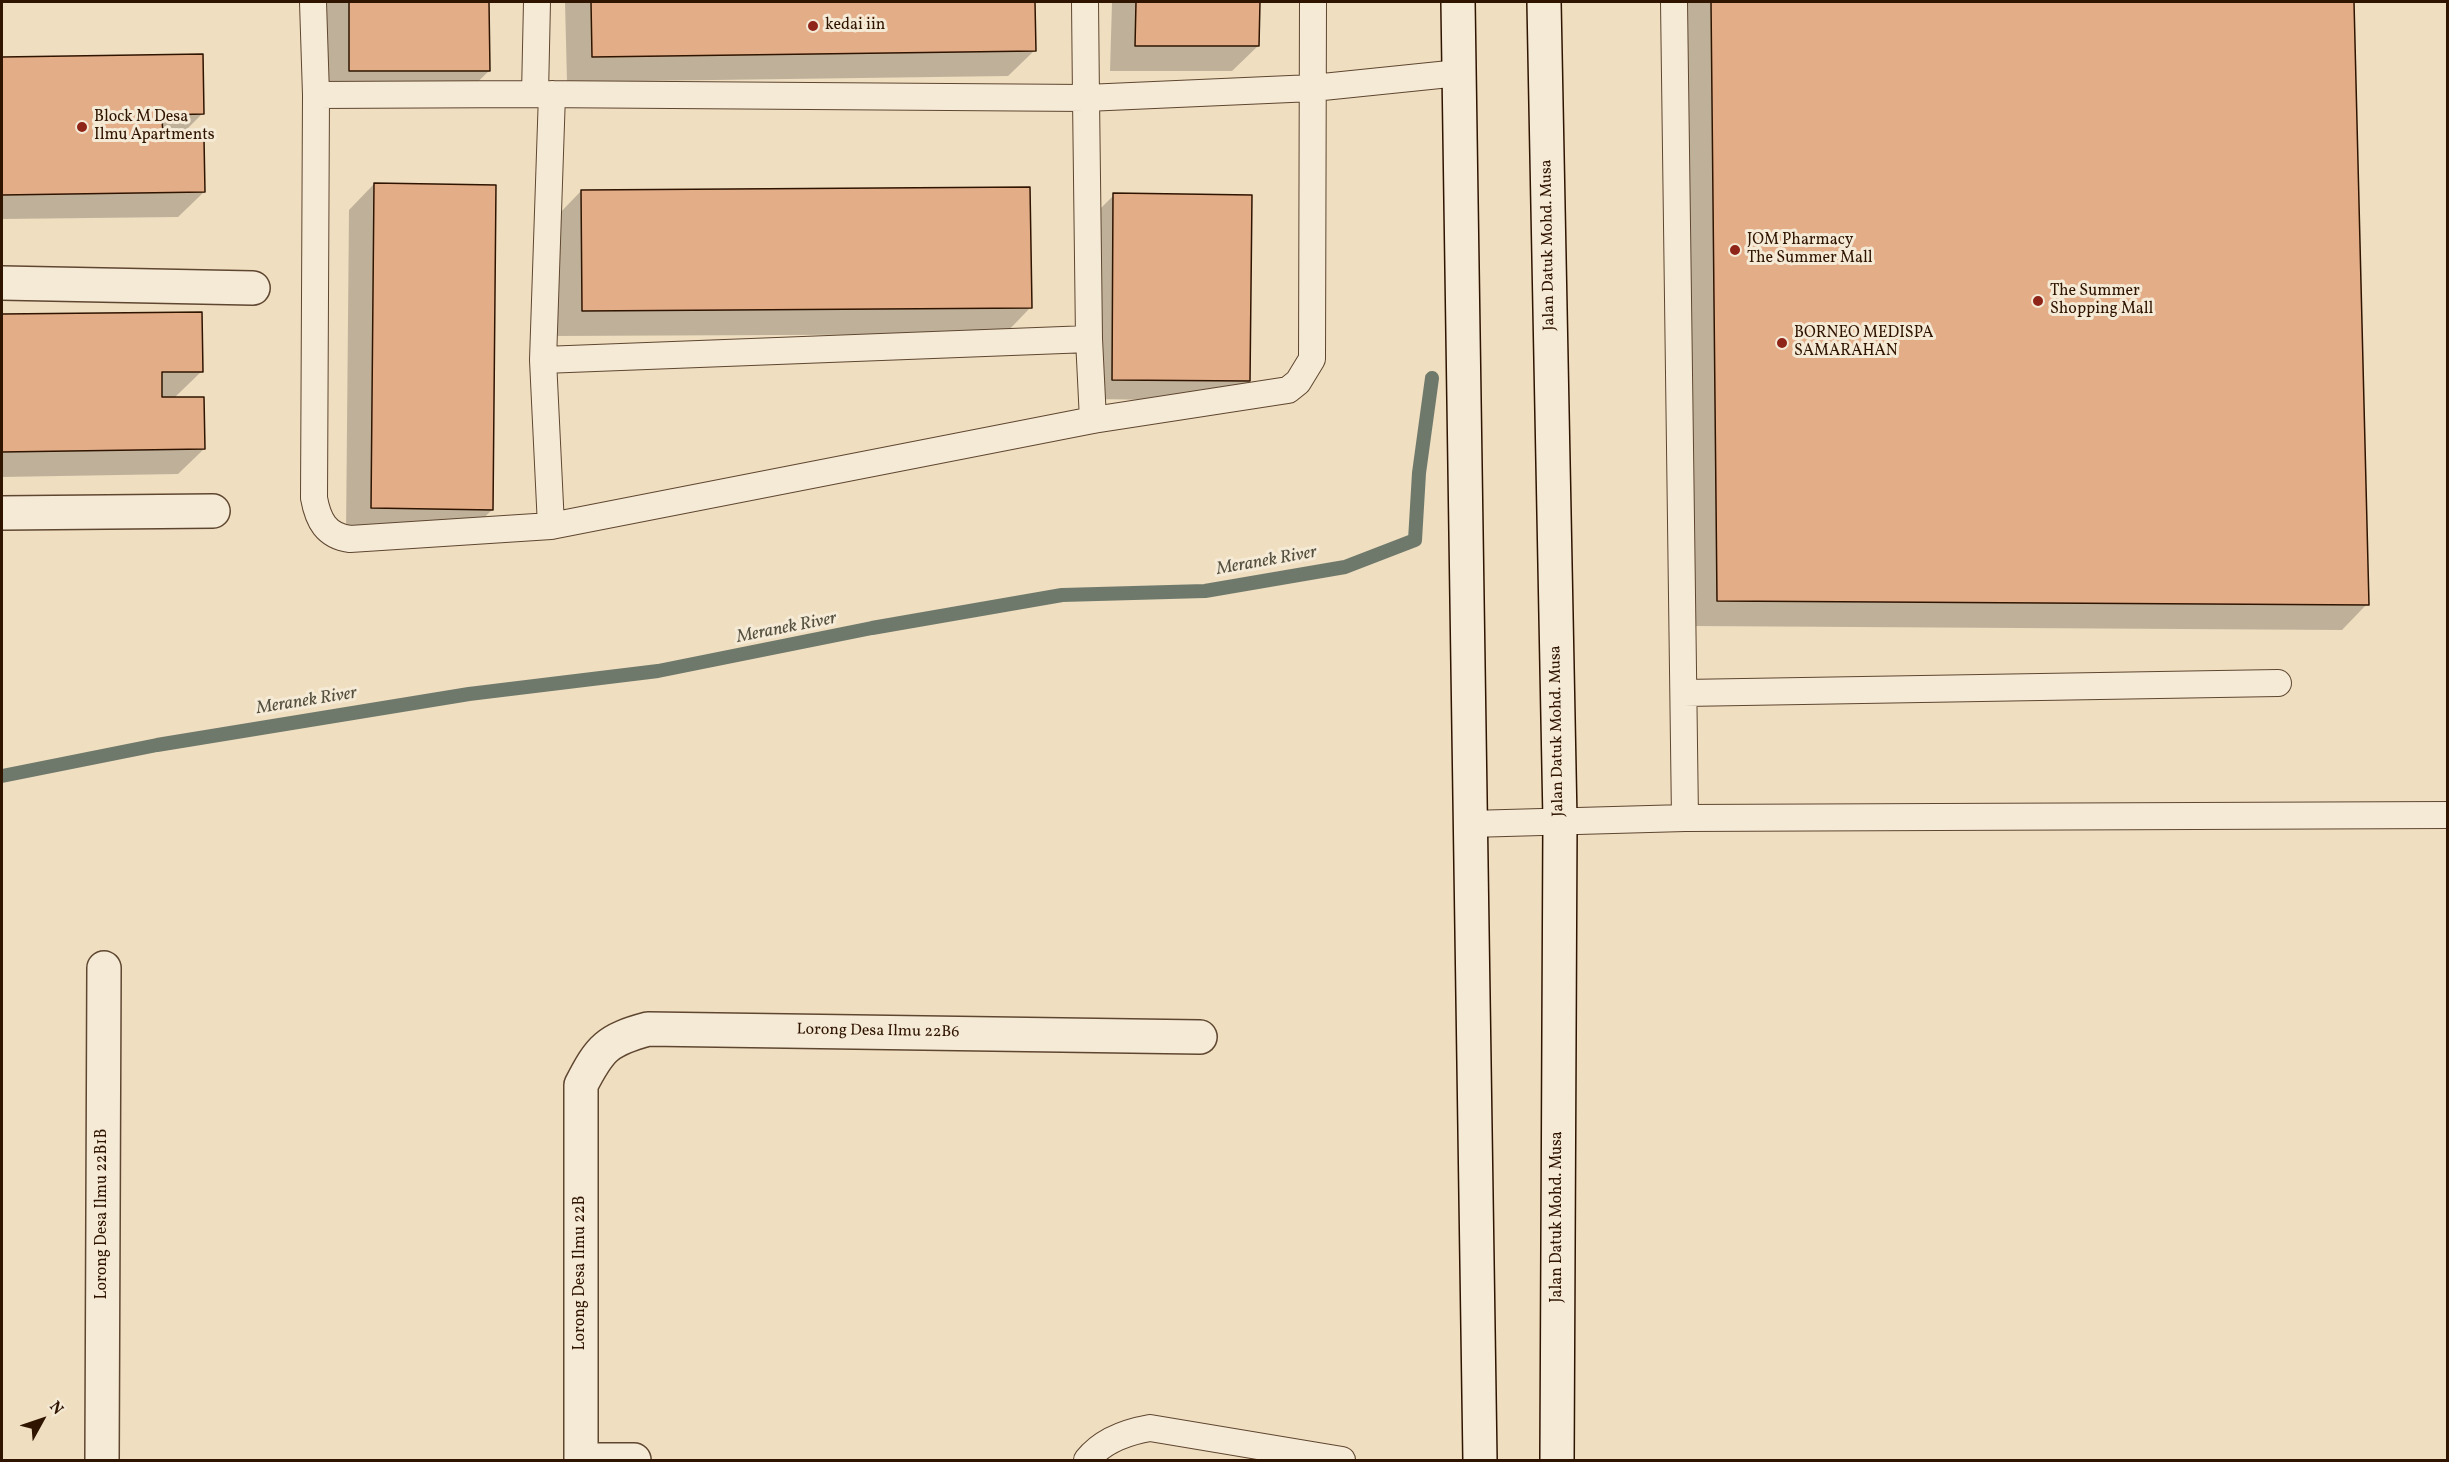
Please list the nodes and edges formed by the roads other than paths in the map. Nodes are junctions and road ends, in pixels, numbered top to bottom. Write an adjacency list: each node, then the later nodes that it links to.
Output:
1 (313, 2): 11 (lane)
2 (537, 2): 10 (lane)
3 (1085, 2): 12 (lane)
4 (1312, 2): 9 (lane)
5 (1458, 2): 8 (main road)
6 (1544, 2): 25 (main road, Jalan Datuk Mohd. Musa)
7 (1674, 2): 22 (lane)
8 (1459, 73): 9 (lane); 26 (main road)
9 (1313, 88): 12 (lane); 17 (lane)
10 (544, 94): 11 (lane); 12 (lane); 16 (lane)
11 (315, 95): 20 (lane)
12 (1086, 98): 15 (lane)
13 (2, 283): 14 (main road)
14 (253, 288)
15 (1089, 339): 16 (lane); 17 (lane)
16 (543, 360): 20 (lane)
17 (1094, 420): 20 (lane)
18 (213, 511): 19 (main road)
19 (2, 513)
20 (551, 525)
21 (2278, 683): 22 (lane)
22 (1684, 693): 24 (lane)
23 (2448, 815): 24 (lane)
24 (1685, 818): 25 (lane)
25 (1560, 820): 26 (lane); 36 (main road, Jalan Datuk Mohd. Musa)
26 (1470, 824): 35 (main road)
27 (104, 968): 31 (main road, Lorong Desa Ilmu 22B1B)
28 (1200, 1037): 29 (main road, Lorong Desa Ilmu 22B6)
29 (581, 1084): 30 (main road, Lorong Desa Ilmu 22B)
30 (581, 1460): 32 (main road)
31 (102, 1461)
32 (634, 1461)
33 (1087, 1461): 34 (lane)
34 (1342, 1461)
35 (1480, 1461)
36 (1557, 1461)

